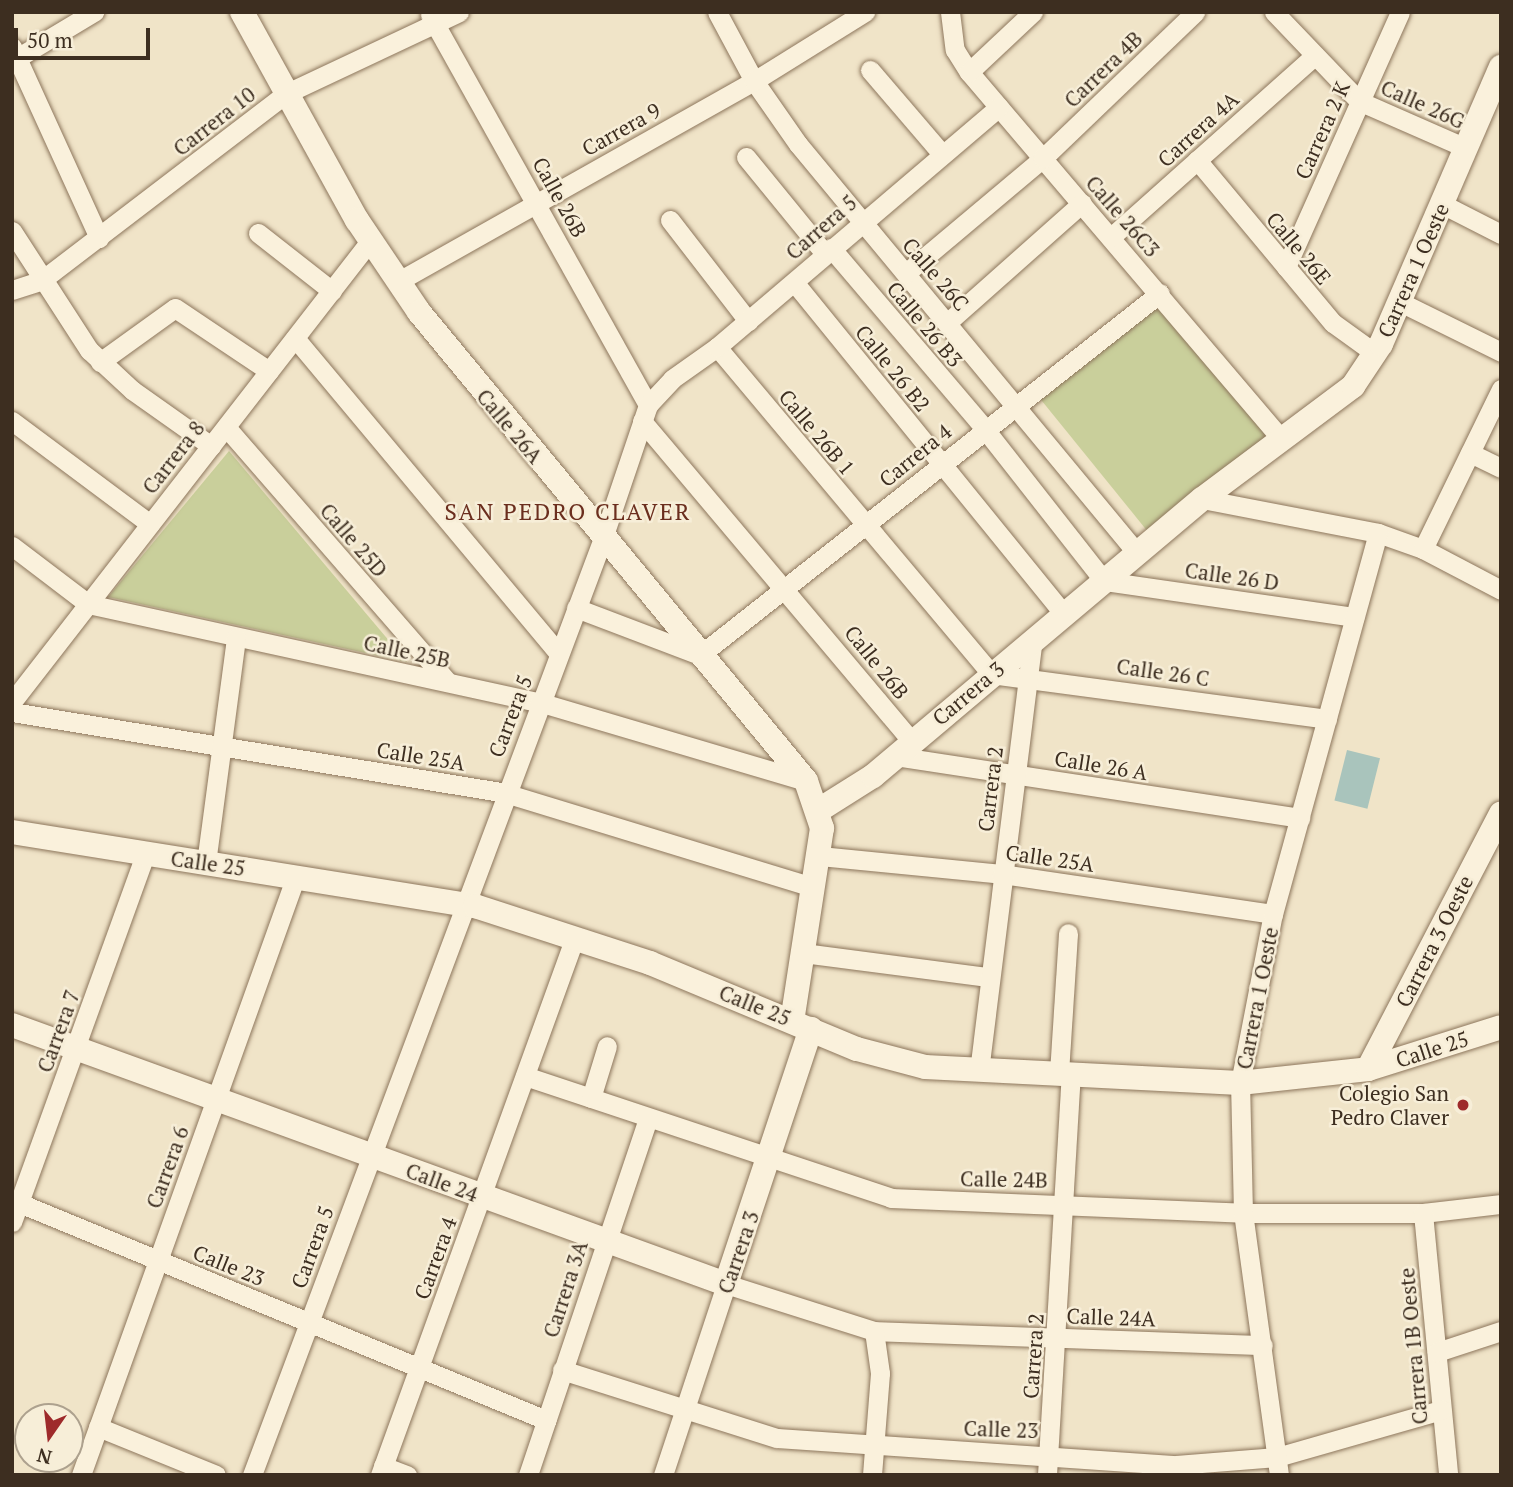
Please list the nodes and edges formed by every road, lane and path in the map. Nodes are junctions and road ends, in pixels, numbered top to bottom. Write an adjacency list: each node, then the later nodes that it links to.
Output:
1 (94, 12): 12 (street)
2 (242, 12): 18 (street, Calle 26A)
3 (459, 12): 11 (street, Carrera 10)
4 (717, 12): 17 (street, Calle 26C)
5 (865, 12): 17 (street, Carrera 9)
6 (950, 12): 16 (street, Calle 26C3)
7 (1032, 12): 16 (street)
8 (1195, 12): 25 (street, Carrera 4B)
9 (1274, 12): 13 (street, Calle 26G)
10 (1400, 12): 19 (street, Carrera 2 K)
11 (432, 18): 18 (street, Carrera 10); 27 (street, Calle 26B)
12 (14, 55): 36 (street)
13 (1315, 55): 19 (street, Calle 26G); 26 (street, Carrera 4A)
14 (1501, 67): 21 (street, Carrera 1 Oeste)
15 (870, 70): 23 (street)
16 (968, 72): 20 (street, Calle 26C3)
17 (754, 81): 27 (street, Carrera 9); 31 (street, Calle 26C)
18 (287, 93): 36 (street, Carrera 10); 37 (street, Calle 26A)
19 (1359, 101): 22 (street, Calle 26G); 39 (street, Carrera 2 K)
20 (999, 107): 23 (street, Carrera 5); 25 (street, Calle 26C3)
21 (1493, 107): 22 (street, Carrera 1 Oeste)
22 (1466, 148): 29 (street, Carrera 1 Oeste)
23 (942, 154): 31 (street, Carrera 5)
24 (746, 157): 38 (street, Calle 26 B3)
25 (1043, 158): 28 (street, Calle 26C3); 40 (street, Carrera 4B)
26 (1197, 160): 35 (street, Carrera 4A); 39 (street, Calle 26E)
27 (537, 202): 42 (street, Carrera 9); 58 (street, Calle 26B)
28 (1082, 203): 35 (street, Calle 26C3); 49 (street)
29 (1442, 204): 34 (street); 47 (street, Carrera 1 Oeste)
30 (670, 220): 48 (street)
31 (861, 221): 38 (street, Carrera 5); 40 (street, Calle 26C)
32 (12, 231): 41 (street)
33 (258, 233): 45 (street)
34 (1501, 234)
35 (1111, 237): 46 (street, Calle 26C3)
36 (99, 238): 41 (street, Carrera 10)
37 (370, 241): 42 (street, Calle 26A); 45 (street, Carrera 8)
38 (828, 251): 43 (street, Carrera 5); 61 (street, Calle 26 B3)
39 (1286, 267): 53 (street, Calle 26E)
40 (906, 273): 49 (street, Calle 26C)
41 (42, 280): 44 (street, Carrera 10); 54 (street)
42 (397, 282): 71 (street, Calle 26A)
43 (794, 282): 48 (street, Carrera 5); 65 (street, Calle 26 B2)
44 (12, 290)
45 (332, 291): 50 (street, Carrera 8)
46 (1160, 293): 57 (street, Carrera 4); 62 (street, Calle 26C3)
47 (1400, 302): 52 (street); 53 (street, Carrera 1 Oeste)
48 (748, 321): 51 (street, Carrera 5)
49 (948, 322): 57 (street, Calle 26C)
50 (295, 338): 55 (street, Carrera 8); 84 (street)
51 (717, 347): 58 (street, Carrera 5); 69 (street, Calle 26B 1)
52 (1501, 352)
53 (1376, 354): 62 (street, Carrera 1 Oeste)
54 (100, 362): 55 (street); 63 (street)
55 (269, 371): 60 (street, Carrera 8)
56 (1501, 389): 64 (street)
57 (1016, 402): 61 (street, Carrera 4); 74 (street, Calle 26C)
58 (645, 413): 71 (street, Carrera 5); 76 (street, Calle 26B)
59 (12, 421): 68 (street)
60 (226, 427): 63 (street, Carrera 8); 89 (street, Calle 25D)
61 (984, 428): 65 (street, Carrera 4); 75 (street)
62 (1282, 440): 67 (street, Carrera 3)
63 (211, 446): 68 (street, Carrera 8)
64 (1470, 453): 66 (street); 73 (street)
65 (941, 463): 69 (street, Carrera 4); 80 (street, Calle 26 B2)
66 (1501, 468)
67 (1202, 499): 70 (street); 74 (street, Carrera 3)
68 (150, 524): 78 (street, Carrera 8)
69 (864, 525): 76 (street, Carrera 4); 86 (street, Calle 26B 1)
70 (1378, 533): 73 (street); 81 (street, Carrera 1 Oeste)
71 (603, 538): 79 (street, Carrera 5); 85 (street, Calle 26A)
72 (12, 546): 78 (street, Calle 25B)
73 (1423, 549): 77 (street)
74 (1138, 553): 75 (street, Carrera 3)
75 (1104, 581): 80 (street, Carrera 3); 81 (street, Calle 26 D)
76 (787, 588): 85 (street, Carrera 4); 95 (street, Calle 26B)
77 (1501, 590)
78 (88, 604): 82 (street, Calle 25B); 88 (street, Carrera 8)
79 (576, 608): 84 (street, Carrera 5); 85 (street)
80 (1063, 613): 83 (street, Carrera 3)
81 (1354, 617): 93 (street, Carrera 1 Oeste)
82 (236, 638): 89 (street, Calle 25B); 94 (street)
83 (1033, 639): 86 (street, Carrera 3); 87 (street, Carrera 2)
84 (558, 653): 91 (street, Carrera 5)
85 (700, 655): 97 (street, Calle 26A)
86 (991, 674): 87 (street, Calle 26 C); 95 (street, Carrera 3)
87 (1027, 676): 93 (street, Calle 26 C); 96 (street, Carrera 2)
88 (19, 679): 90 (street, Carrera 8)
89 (447, 682): 91 (street, Calle 25B)
90 (12, 702)
91 (540, 702): 97 (street, Calle 25B); 98 (street, Carrera 5)
92 (12, 712): 94 (street, Calle 25A)
93 (1327, 719): 101 (street, Carrera 1 Oeste)
94 (223, 748): 98 (street, Calle 25A); 105 (street)
95 (903, 749): 96 (street, Calle 26 A); 99 (street, Carrera 3)
96 (1014, 774): 101 (street, Calle 26 A); 106 (street, Carrera 2)
97 (806, 781): 99 (street, Calle 26A)
98 (505, 793): 108 (street, Calle 25A); 109 (street, Carrera 5)
99 (819, 810): 104 (street, Carrera 3)
100 (1501, 813): 120 (street, Carrera 3 Oeste)
101 (1300, 818): 110 (street, Carrera 1 Oeste)
102 (12, 832): 103 (street, Calle 25)
103 (145, 854): 105 (street, Calle 25); 119 (street, Carrera 7)
104 (819, 856): 106 (street, Calle 25A); 108 (street, Carrera 3)
105 (206, 863): 107 (street, Calle 25)
106 (1002, 874): 110 (street, Calle 25A); 114 (street, Carrera 2)
107 (296, 876): 109 (street, Calle 25); 126 (street, Carrera 6)
108 (813, 887): 113 (street, Carrera 3)
109 (463, 904): 112 (street, Calle 25); 128 (street, Carrera 5)
110 (1273, 914): 124 (street, Carrera 1 Oeste)
111 (1068, 933): 122 (street, Carrera 2)
112 (575, 937): 115 (street, Calle 25); 123 (street, Carrera 4)
113 (803, 953): 114 (street); 115 (street, Carrera 3)
114 (988, 977): 121 (street, Carrera 2)
115 (802, 1025): 121 (street, Calle 25); 129 (street, Carrera 3)
116 (12, 1026): 119 (street, Calle 24)
117 (1501, 1027): 120 (street, Calle 25)
118 (607, 1046): 125 (street)
119 (76, 1049): 126 (street, Calle 24); 131 (street, Carrera 7)
120 (1368, 1069): 124 (street, Calle 25)
121 (979, 1071): 122 (street, Calle 25)
122 (1065, 1073): 124 (street, Calle 25); 132 (street, Carrera 2)
123 (525, 1076): 125 (street, Calle 24B); 130 (street, Carrera 4)
124 (1240, 1083): 134 (street, Carrera 1 Oeste)
125 (591, 1098): 127 (street, Calle 24B)
126 (215, 1100): 128 (street, Calle 24); 138 (street, Carrera 6)
127 (648, 1118): 129 (street, Calle 24B); 137 (street, Carrera 3A)
128 (370, 1156): 130 (street, Calle 24); 140 (street, Carrera 5)
129 (771, 1160): 132 (street, Calle 24B); 139 (street, Carrera 3)
130 (482, 1196): 137 (street, Calle 24); 146 (street, Carrera 4)
131 (16, 1201): 136 (street, Carrera 7); 138 (street, Calle 23)
132 (1066, 1203): 134 (street, Calle 24B); 143 (street, Carrera 2)
133 (1501, 1204): 135 (street, Calle 24B)
134 (1243, 1213): 135 (street, Calle 24B); 144 (street, Carrera 1 Oeste)
135 (1423, 1213): 145 (street, Carrera 1B Oeste)
136 (12, 1222)
137 (605, 1241): 139 (street, Calle 24); 147 (street, Carrera 3A)
138 (158, 1260): 140 (street, Calle 23); 151 (street, Carrera 6)
139 (726, 1284): 141 (street, Calle 24); 149 (street, Carrera 3)
140 (308, 1322): 146 (street, Calle 23); 159 (street, Carrera 5)
141 (874, 1331): 143 (street, Calle 24A); 152 (street)
142 (1501, 1331): 145 (street)
143 (1057, 1338): 144 (street, Calle 24A); 153 (street, Carrera 2)
144 (1263, 1345): 154 (street, Carrera 1 Oeste)
145 (1437, 1352): 148 (street, Carrera 1B Oeste)
146 (419, 1367): 150 (street, Calle 23); 156 (street, Carrera 4)
147 (562, 1370): 149 (street, Calle 23); 150 (street, Carrera 3A)
148 (1441, 1410): 154 (street, Calle 23); 165 (street, Carrera 1B Oeste)
149 (685, 1411): 152 (street, Calle 23); 162 (street, Carrera 3)
150 (546, 1420): 161 (street, Carrera 3A)
151 (98, 1427): 157 (street, Carrera 6); 158 (street)
152 (873, 1447): 153 (street, Calle 23); 163 (street)
153 (1048, 1454): 155 (street, Calle 23); 164 (street, Carrera 2)
154 (1278, 1466): 155 (street, Calle 23)
155 (1175, 1470)
156 (381, 1471): 160 (street)
157 (81, 1475)
158 (216, 1475)
159 (252, 1475)
160 (407, 1475)
161 (527, 1475)
162 (663, 1475)
163 (872, 1475)
164 (1047, 1475)
165 (1448, 1475)

